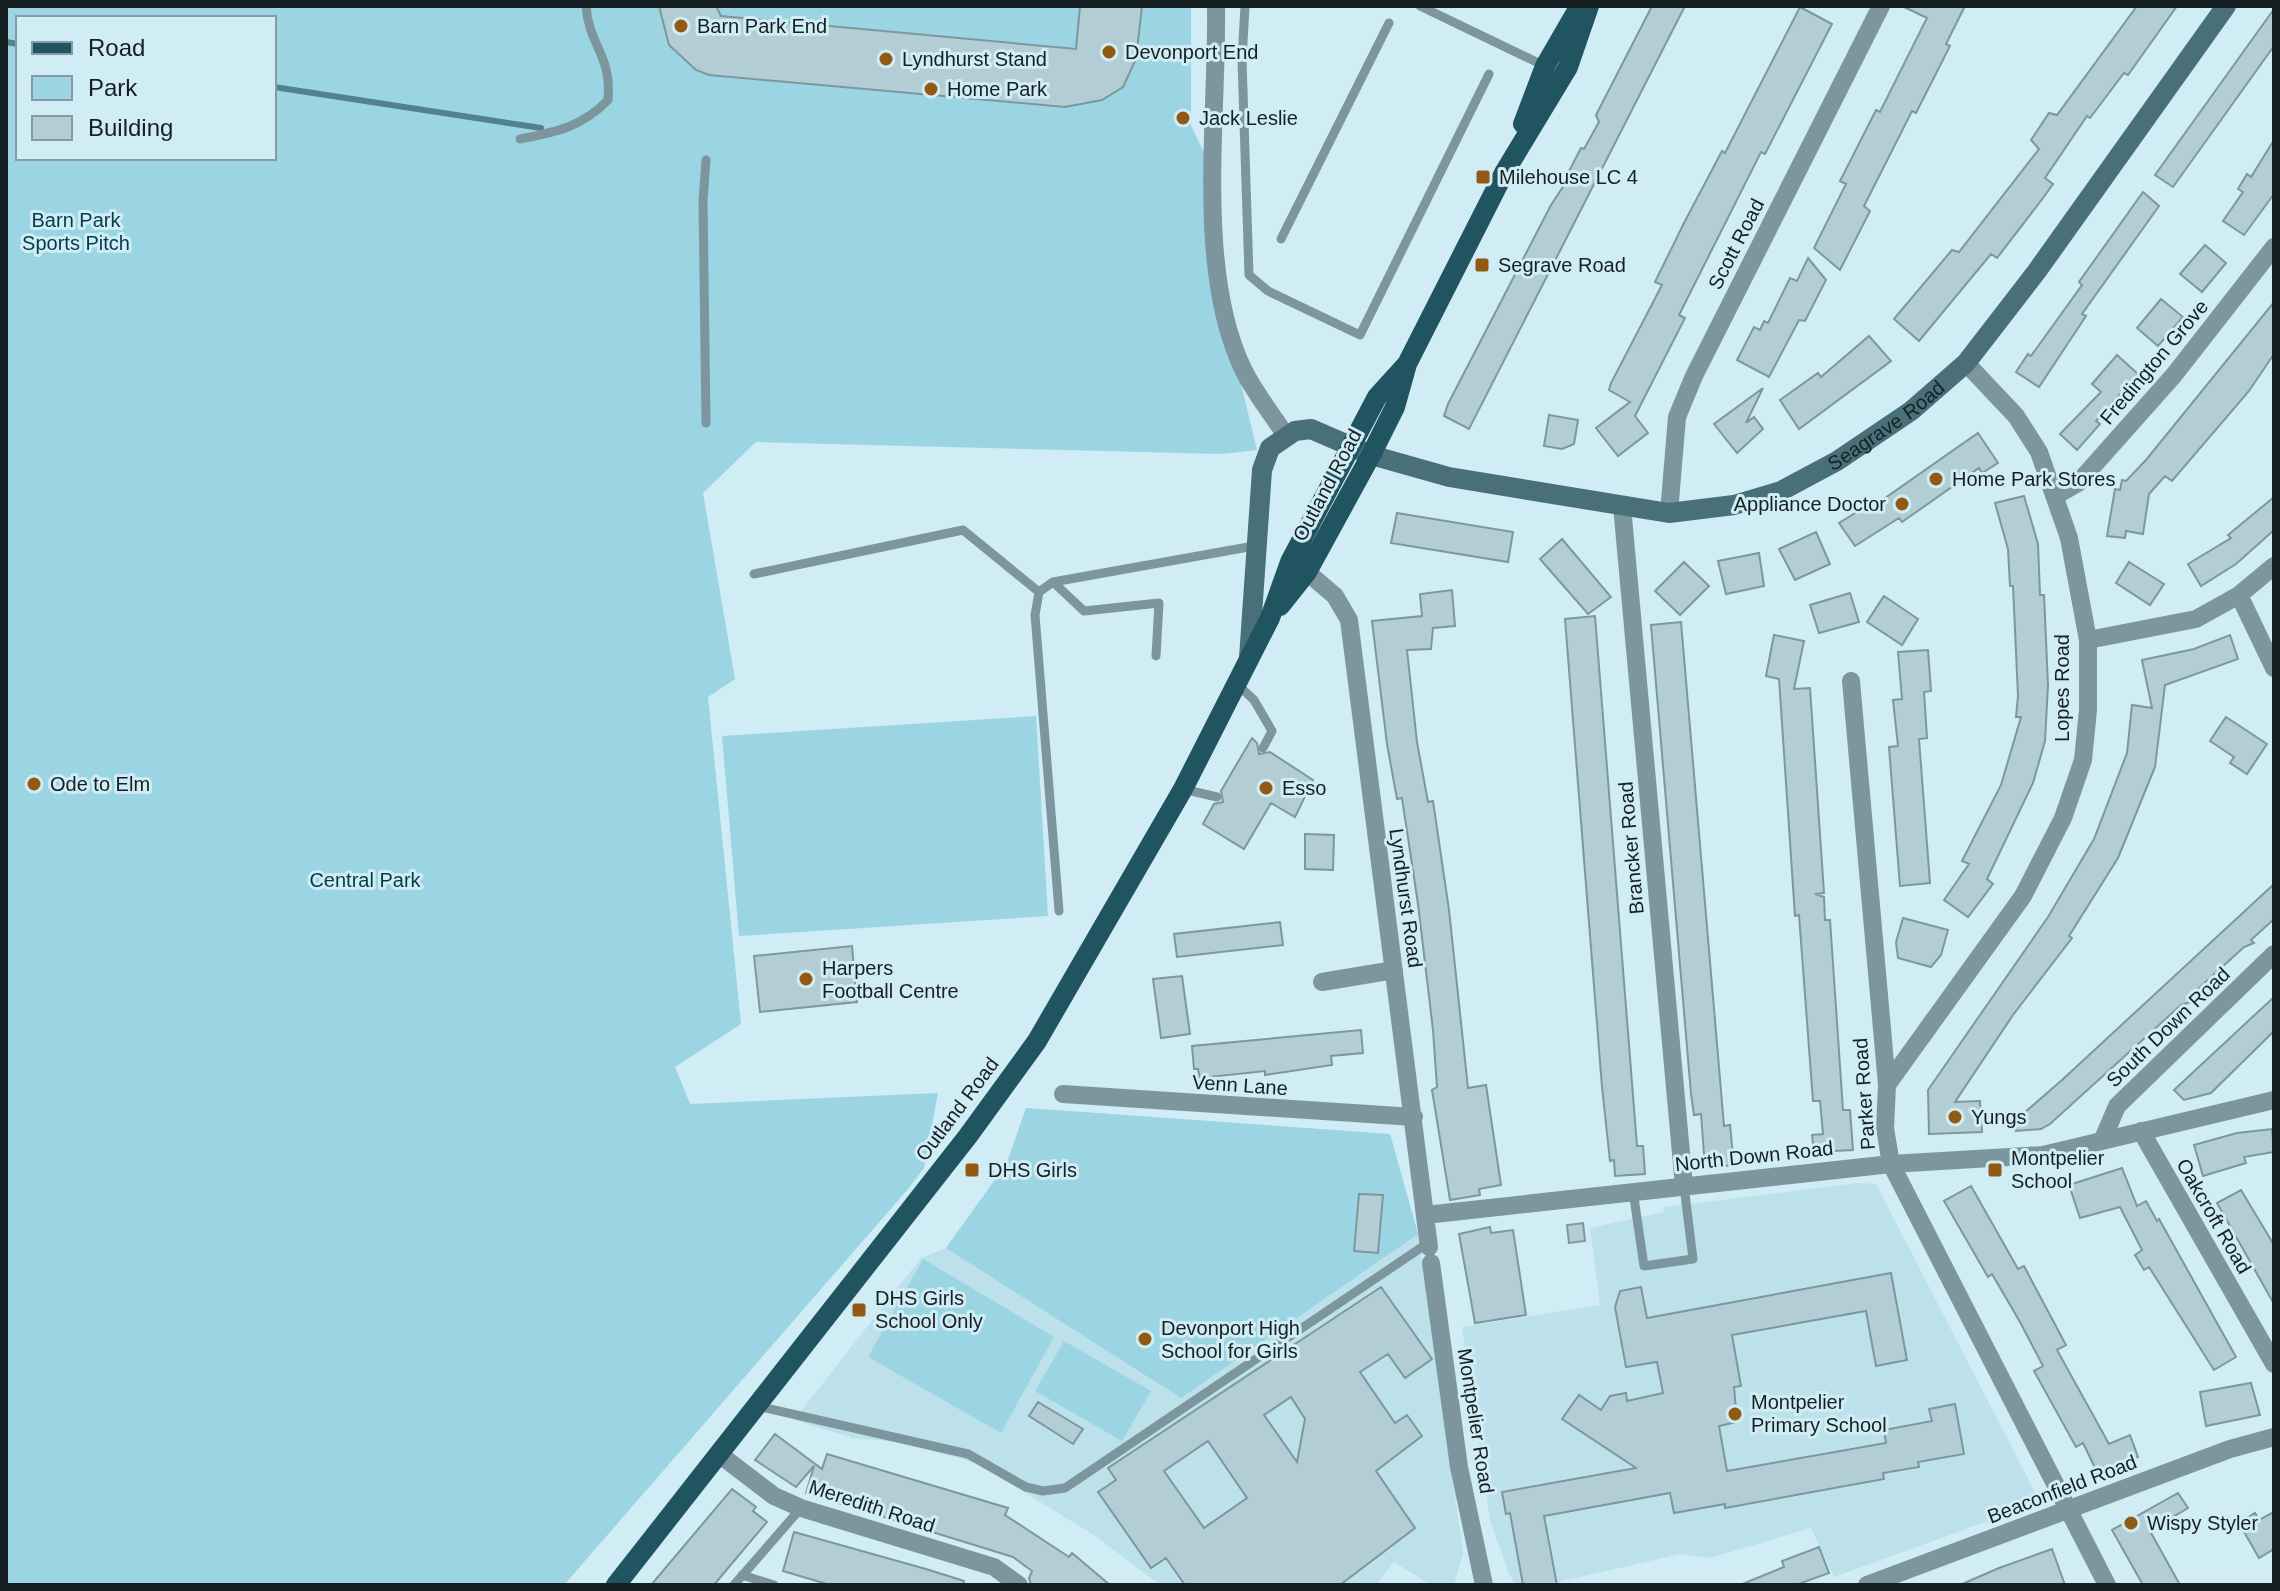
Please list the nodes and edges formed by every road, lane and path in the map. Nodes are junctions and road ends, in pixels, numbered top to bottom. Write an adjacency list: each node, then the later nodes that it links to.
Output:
1 (586, 6): 12 (lane)
2 (1216, 6): 19 (street)
3 (1245, 6): 11 (lane)
4 (1420, 6): 10 (lane)
5 (1580, 6): 10 (main road, Outland Road)
6 (1589, 6): 10 (main road, Outland Road)
7 (1881, 6): 24 (street, Scott Road)
8 (2226, 6): 16 (street, Seagrave Road)
9 (1389, 23): 14 (lane)
10 (1555, 70): 17 (main road, Outland Road)
11 (1489, 74)
12 (520, 139)
13 (706, 160): 18 (lane)
14 (1281, 239)
15 (2274, 247): 22 (street, Fredington Grove)
16 (1966, 363): 22 (street, Lopes Road); 24 (street, Seagrave Road)
17 (1407, 364): 20 (main road, Outland Road); 21 (main road, Outland Road)
18 (706, 423)
19 (1286, 436): 20 (street, Seagrave Road); 25 (street)
20 (1351, 446): 21 (street, Seagrave Road); 32 (main road, Outland Road)
21 (1371, 455): 23 (street, Seagrave Road); 27 (main road, Outland Road)
22 (2057, 495): 33 (street, Lopes Road)
23 (1622, 506): 24 (street, Seagrave Road); 53 (street, Brancker Road)
24 (1669, 513)
25 (1254, 546): 29 (lane); 35 (street)
26 (2274, 566): 31 (street)
27 (1307, 572): 32 (main road, Outland Road); 44 (street, Lyndhurst Road)
28 (754, 574): 30 (lane)
29 (1053, 582): 30 (lane); 34 (lane)
30 (1039, 592): 42 (lane)
31 (2239, 595): 33 (street); 36 (street)
32 (1270, 618): 35 (main road, Outland Road)
33 (2088, 640): 46 (street, Lopes Road)
34 (1156, 656)
35 (1249, 658): 38 (main road, Outland Road)
36 (2274, 668)
37 (1851, 681): 46 (street, Parker Road)
38 (1237, 684): 39 (lane); 40 (main road, Outland Road)
39 (1263, 748)
40 (1183, 789): 41 (lane); 58 (main road, Outland Road)
41 (1217, 797)
42 (1059, 911)
43 (2274, 954): 51 (street, South Down Road)
44 (1394, 970): 45 (street); 49 (street, Lyndhurst Road)
45 (1322, 982)
46 (1887, 1085): 52 (street, Parker Road)
47 (1063, 1094): 49 (street, Venn Lane)
48 (2274, 1100): 50 (street, North Down Road)
49 (1414, 1117): 55 (street, Lyndhurst Road)
50 (2141, 1131): 51 (street, North Down Road); 57 (street, Oakcroft Road)
51 (2103, 1139): 52 (street, North Down Road)
52 (1891, 1164): 53 (street, North Down Road); 62 (street, Parker Road)
53 (1684, 1186): 54 (street, North Down Road); 54 (lane)
54 (1633, 1191): 55 (street, North Down Road)
55 (1425, 1215): 56 (street, Lyndhurst Road)
56 (1429, 1251): 58 (lane); 68 (street, Montpelier Road)
57 (2274, 1364)
58 (756, 1406): 60 (main road, Outland Road)
59 (2274, 1437): 62 (street, Beaconfield Road)
60 (719, 1454): 61 (street, Meredith Road); 64 (main road, Outland Road)
61 (801, 1508): 63 (lane); 67 (street, Meredith Road)
62 (2066, 1511): 69 (street, Beaconfield Road); 70 (street, Parker Road)
63 (742, 1575): 65 (lane); 66 (lane)
64 (616, 1585)
65 (734, 1585)
66 (774, 1585)
67 (1019, 1585)
68 (1484, 1585)
69 (1867, 1585)
70 (2107, 1585)

